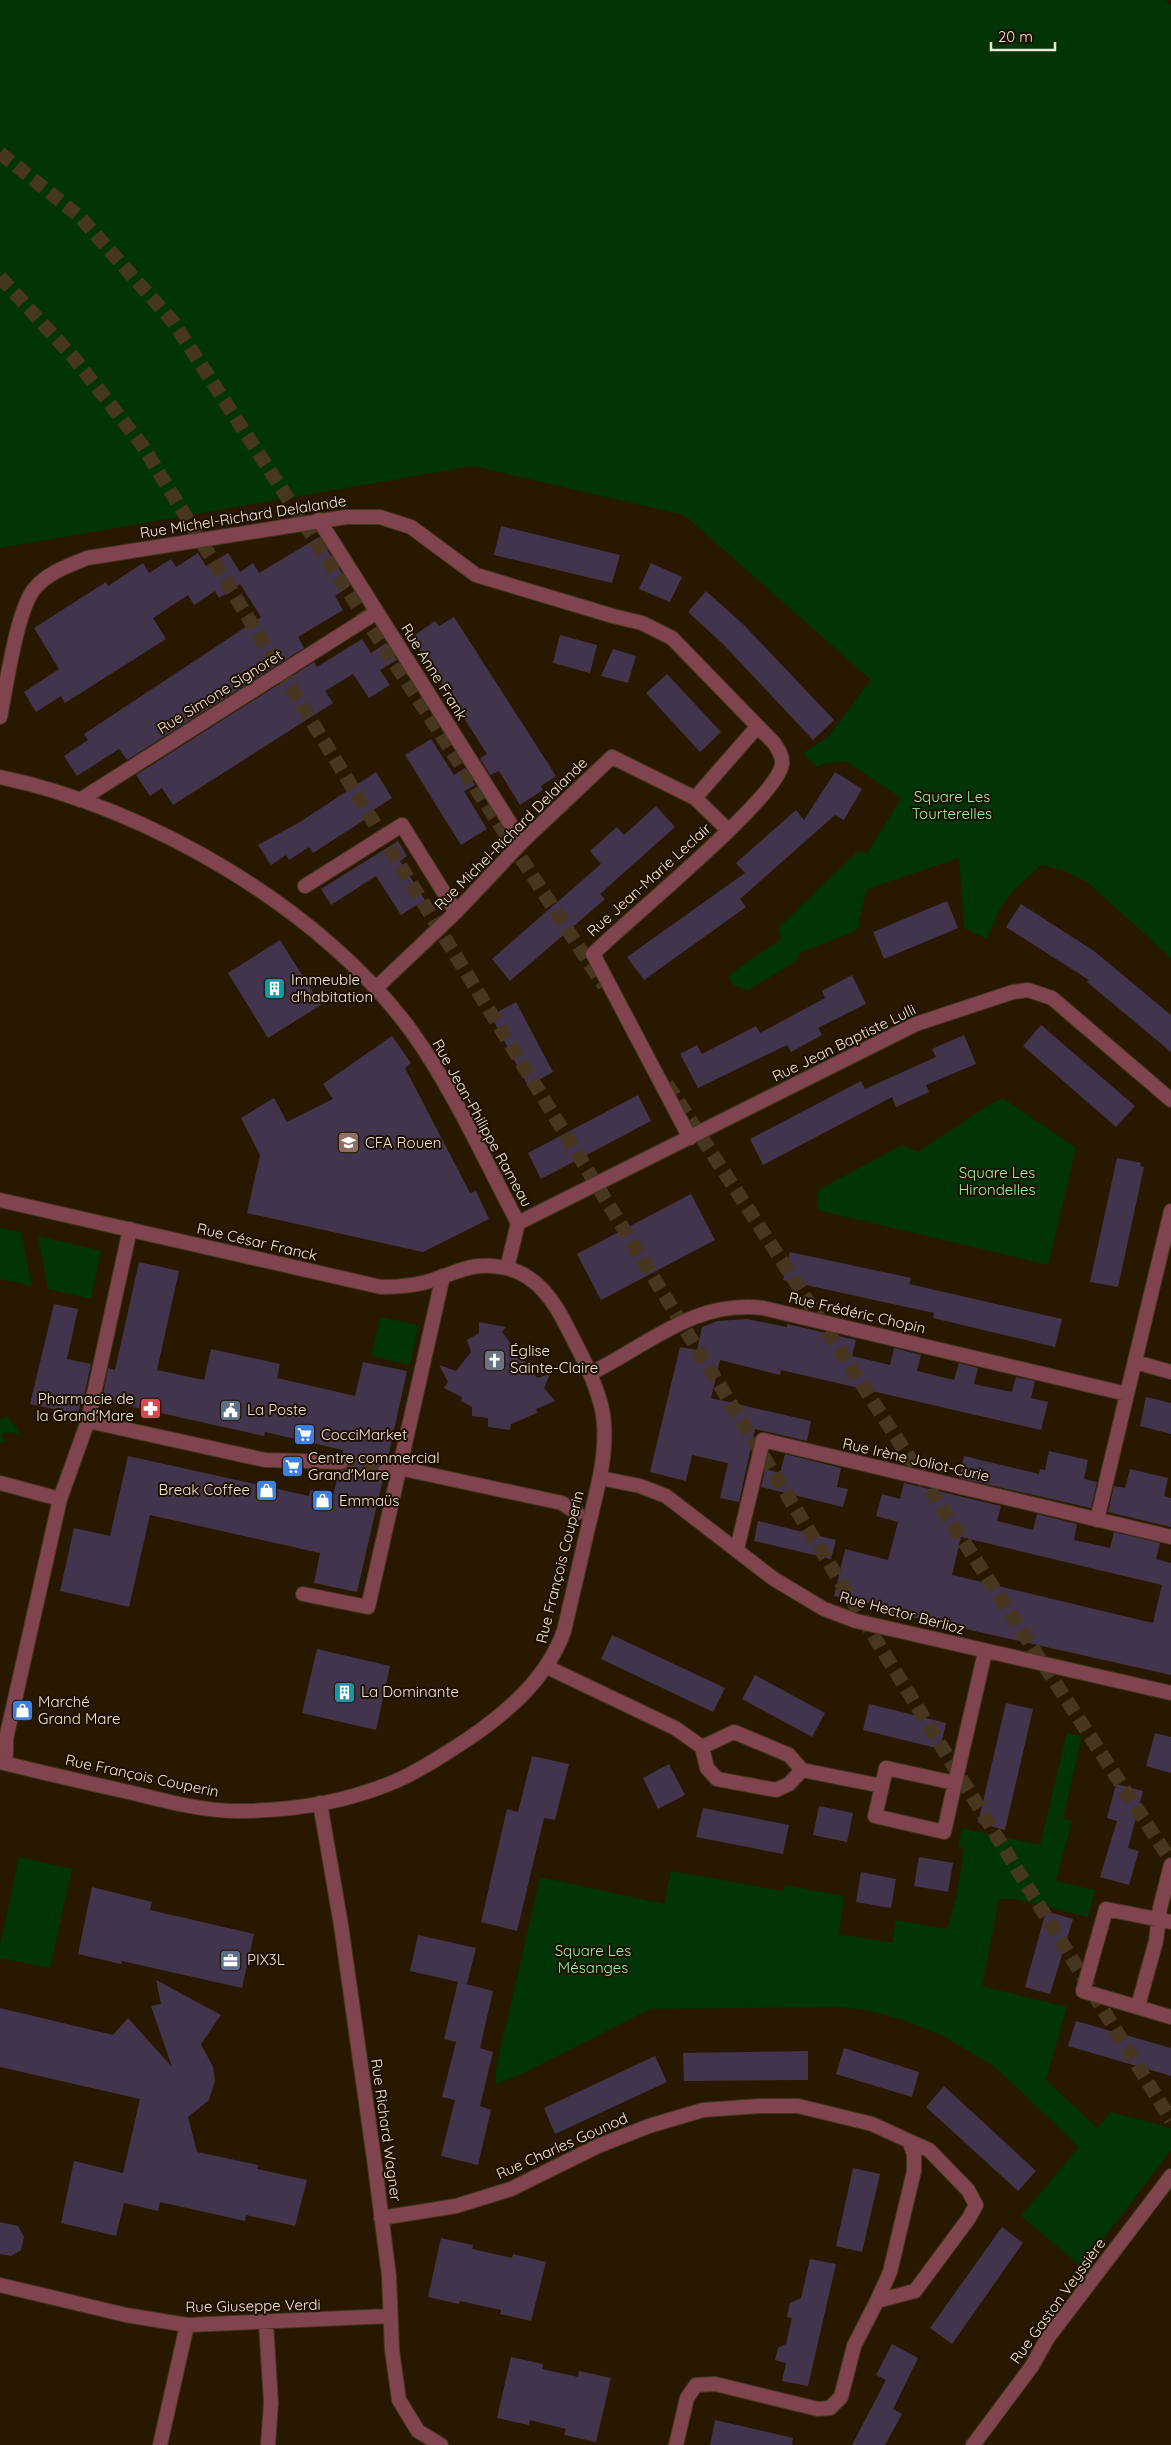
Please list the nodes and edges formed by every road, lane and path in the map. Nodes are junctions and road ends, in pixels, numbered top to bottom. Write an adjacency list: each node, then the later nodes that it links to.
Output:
1 (319, 520): 2 (street, Rue Anne Frank); 3 (street, Rue Michel-Richard Delalande); 4 (street, Rue Michel-Richard Delalande)
2 (377, 612): 8 (street, Rue Simone Signoret); 10 (street, Rue Anne Frank)
3 (0, 717)
4 (757, 727): 5 (street, Rue Michel-Richard Delalande); 7 (street)
5 (782, 763): 9 (street, Rue Jean-Marie Leclair)
6 (0, 777): 8 (street, Rue Jean-Philippe Rameau)
7 (695, 798): 9 (street, Rue Michel-Richard Delalande); 10 (street, Rue Michel-Richard Delalande)
8 (80, 800): 13 (street, Rue Jean-Philippe Rameau)
9 (728, 830): 15 (street, Rue Jean-Marie Leclair)
10 (522, 842): 12 (street, Rue Michel-Richard Delalande)
11 (305, 886): 12 (street)
12 (456, 912): 13 (street, Rue Michel-Richard Delalande)
13 (376, 988): 18 (street, Rue Jean-Philippe Rameau)
14 (1171, 1100): 15 (street, Rue Jean Baptiste Lulli)
15 (690, 1138): 18 (street, Rue Jean Baptiste Lulli)
16 (0, 1200): 19 (street, Rue César Franck)
17 (1171, 1211): 20 (street)
18 (518, 1223): 21 (street, Rue Jean-Philippe Rameau)
19 (130, 1229): 22 (street, Rue César Franck); 27 (street)
20 (1166, 1255): 23 (street)
21 (507, 1268): 22 (street, Rue César Franck); 25 (street)
22 (442, 1276): 29 (street)
23 (1135, 1362): 24 (street); 26 (street)
24 (1171, 1372)
25 (591, 1373): 26 (street, Rue Frédéric Chopin); 31 (street)
26 (1127, 1394): 35 (street)
27 (88, 1421): 28 (street); 33 (street)
28 (341, 1462)
29 (399, 1468): 30 (street); 34 (street); 38 (street)
30 (385, 1471)
31 (600, 1478): 37 (street, Rue Hector Berlioz); 40 (street, Rue François Couperin)
32 (0, 1483): 33 (street)
33 (60, 1499): 43 (street)
34 (577, 1513)
35 (1097, 1520): 36 (street, Rue Irène Joliot-Curie); 37 (street, Rue Irène Joliot-Curie)
36 (1171, 1537)
37 (737, 1549): 39 (street, Rue Hector Berlioz)
38 (303, 1594)
39 (986, 1652): 41 (street, Rue Hector Berlioz); 45 (street)
40 (547, 1667): 42 (street); 47 (street, Rue François Couperin)
41 (1171, 1694)
42 (702, 1747): 44 (street); 44 (street)
43 (3, 1758): 47 (street, Rue François Couperin)
44 (802, 1770): 46 (street)
45 (955, 1783): 46 (street); 46 (street)
46 (882, 1786)
47 (320, 1803): 54 (street, Rue Richard Wagner)
48 (1171, 1865): 49 (street)
49 (1164, 1922): 50 (street); 50 (street)
50 (1138, 2006): 51 (street)
51 (1171, 2017)
52 (909, 2141): 54 (street, Rue Charles Gounod); 56 (street); 56 (street, Rue Charles Gounod)
53 (1171, 2176): 64 (street, Rue Gaston Veyssière)
54 (381, 2218): 57 (street, Rue Richard Wagner)
55 (0, 2285): 59 (street, Rue Giuseppe Verdi)
56 (877, 2301): 63 (street)
57 (390, 2316): 58 (street, Rue Giuseppe Verdi); 62 (street, Rue Richard Wagner)
58 (266, 2323): 59 (street, Rue Giuseppe Verdi); 61 (street)
59 (187, 2325): 60 (street)
60 (160, 2445)
61 (268, 2445)
62 (441, 2445)
63 (676, 2445)
64 (973, 2445)

